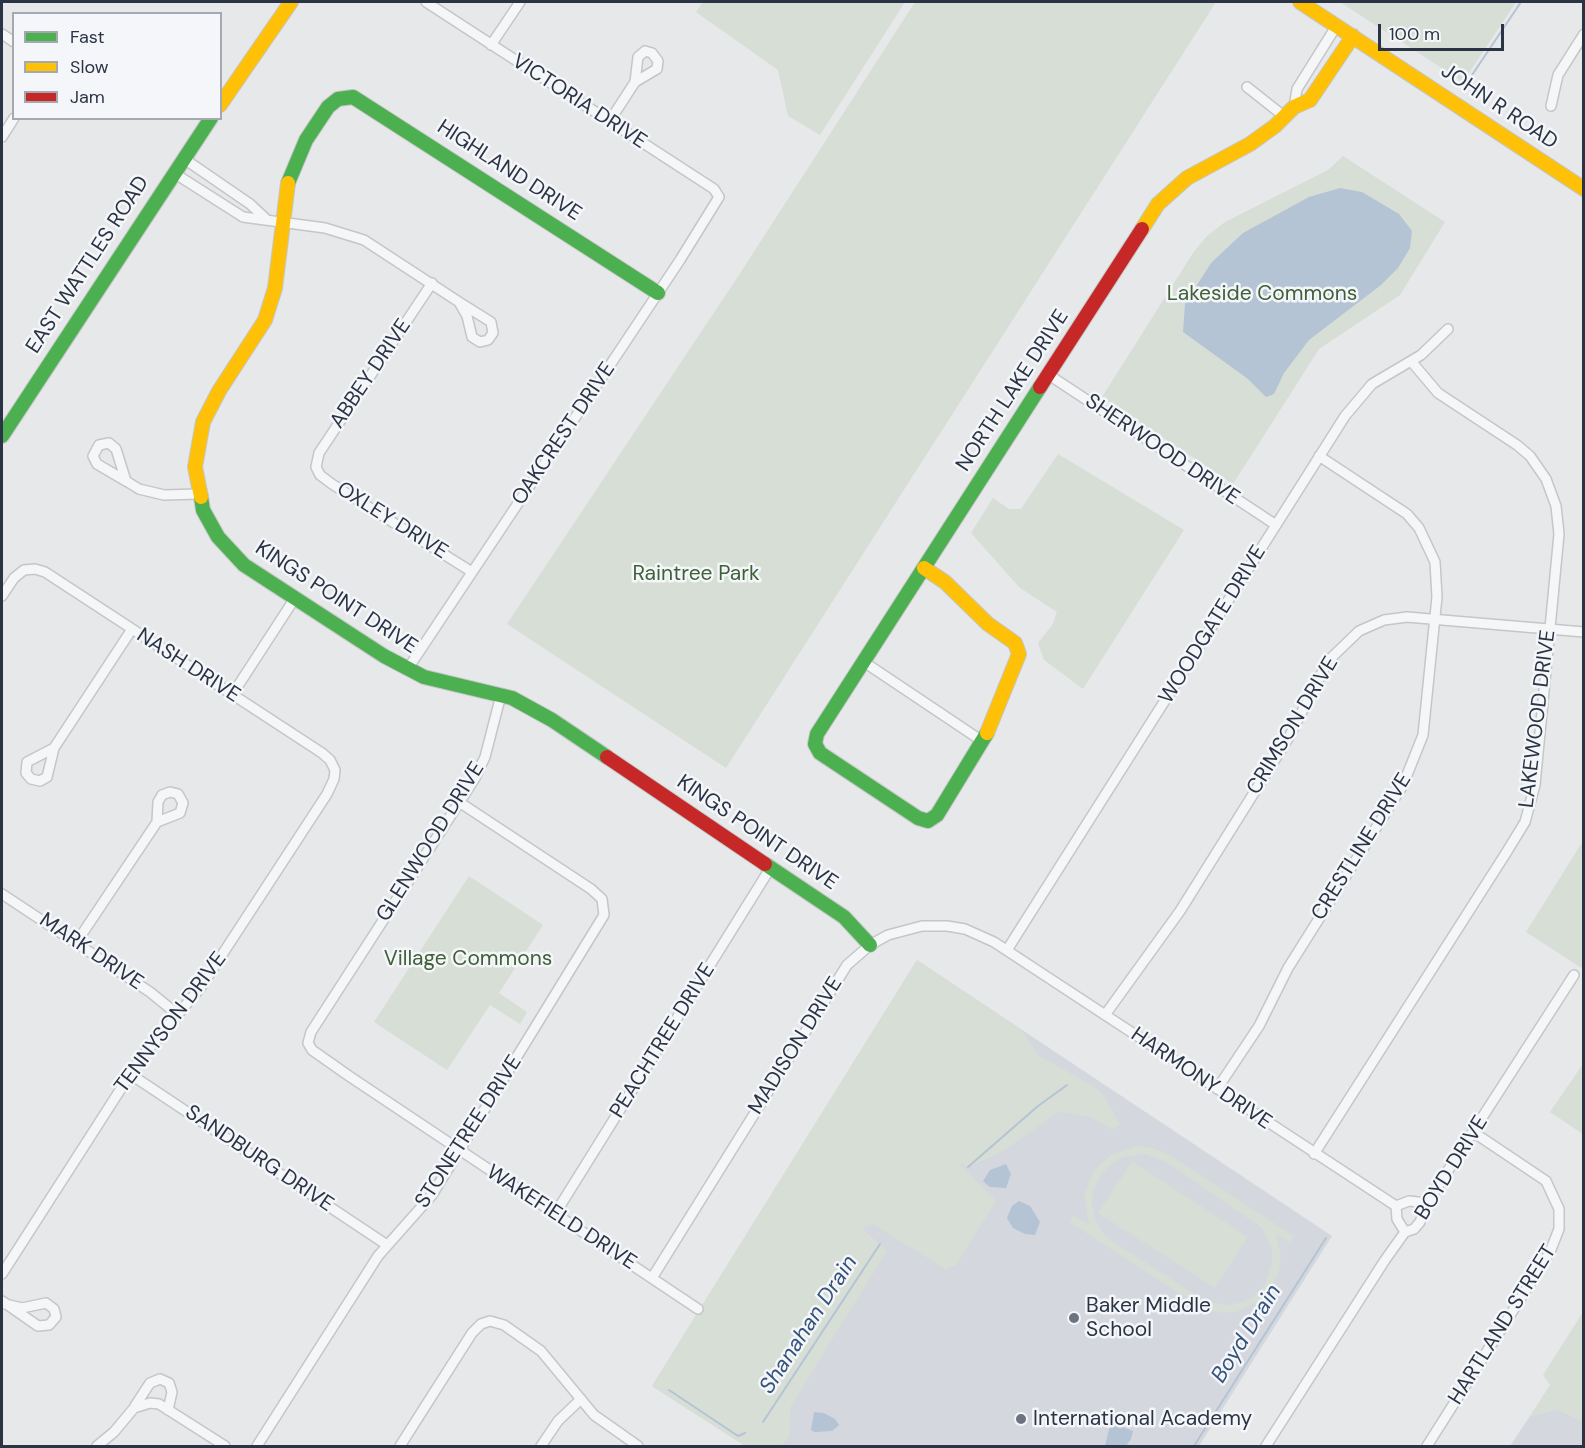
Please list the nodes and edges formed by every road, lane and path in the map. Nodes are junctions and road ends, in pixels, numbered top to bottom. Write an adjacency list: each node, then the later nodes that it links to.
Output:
1 (291, 2): 12 (street)
2 (426, 2): 5 (street, VICTORIA DRIVE)
3 (520, 2): 9 (street)
4 (1300, 2): 6 (street, JOHN R ROAD)
5 (433, 5): 9 (street, VICTORIA DRIVE)
6 (1337, 26): 8 (street, JOHN R ROAD); 15 (street)
7 (1584, 34): 14 (street)
8 (1353, 36): 15 (street, NORTH LAKE DRIVE); 22 (street, JOHN R ROAD)
9 (491, 45): 18 (street, VICTORIA DRIVE)
10 (635, 82): 18 (street)
11 (1247, 87): 15 (street)
12 (222, 102)
13 (333, 102): 25 (street, KINGS POINT DRIVE); 27 (street, HIGHLAND DRIVE)
14 (1551, 106)
15 (1290, 112): 31 (street, NORTH LAKE DRIVE)
16 (13, 120): 19 (street)
17 (210, 120): 20 (street, EAST WATTLES ROAD)
18 (609, 122): 23 (street, VICTORIA DRIVE)
19 (2, 137)
20 (183, 158): 21 (street, EAST WATTLES ROAD); 24 (street)
21 (174, 173): 24 (street); 32 (street, EAST WATTLES ROAD)
22 (1584, 189)
23 (719, 197): 27 (street, OAKCREST DRIVE)
24 (266, 218): 25 (street)
25 (282, 222): 26 (street); 37 (street, KINGS POINT DRIVE)
26 (432, 283): 28 (street); 35 (street, ABBEY DRIVE)
27 (658, 293): 40 (street, OAKCREST DRIVE)
28 (459, 302): 28 (street)
29 (1448, 329): 30 (street, WOODGATE DRIVE)
30 (1412, 361): 34 (street, WOODGATE DRIVE); 45 (street, LAKEWOOD DRIVE)
31 (1049, 375): 38 (street, SHERWOOD DRIVE); 39 (street, NORTH LAKE DRIVE)
32 (6, 418): 33 (street, EAST WATTLES ROAD)
33 (2, 436)
34 (1319, 456): 38 (street, WOODGATE DRIVE); 43 (street, CRESTLINE DRIVE)
35 (316, 467): 40 (street, OXLEY DRIVE)
36 (126, 481): 37 (street)
37 (199, 494): 42 (street, KINGS POINT DRIVE)
38 (1276, 525): 60 (street, WOODGATE DRIVE)
39 (924, 568): 47 (street, NORTH LAKE DRIVE); 51 (street)
40 (472, 572): 48 (street, OAKCREST DRIVE)
41 (2, 596): 44 (street, NASH DRIVE)
42 (295, 598): 48 (street, KINGS POINT DRIVE); 49 (street)
43 (1435, 617): 45 (street, CRIMSON DRIVE); 63 (street, CRIMSON DRIVE); 66 (street, CRESTLINE DRIVE)
44 (132, 629): 49 (street, NASH DRIVE); 52 (street)
45 (1549, 629): 46 (street, CRIMSON DRIVE); 69 (street, LAKEWOOD DRIVE)
46 (1584, 632)
47 (864, 662): 51 (street); 51 (street, NORTH LAKE DRIVE)
48 (407, 670): 50 (street, KINGS POINT DRIVE)
49 (232, 695): 53 (street, NASH DRIVE)
50 (501, 695): 54 (street, GLENWOOD DRIVE); 56 (street, KINGS POINT DRIVE)
51 (982, 741)
52 (54, 748)
53 (335, 770): 62 (street, TENNYSON DRIVE)
54 (459, 802): 64 (street, GLENWOOD DRIVE); 68 (street, STONETREE DRIVE)
55 (157, 822): 58 (street)
56 (771, 867): 59 (street, KINGS POINT DRIVE); 72 (street, PEACHTREE DRIVE)
57 (2, 894): 58 (street, MARK DRIVE)
58 (76, 943): 62 (street, MARK DRIVE)
59 (870, 945): 60 (street, MADISON DRIVE); 76 (street, MADISON DRIVE)
60 (1007, 950): 63 (street, HARMONY DRIVE)
61 (1574, 975): 67 (street, BOYD DRIVE)
62 (177, 1014): 65 (street, TENNYSON DRIVE)
63 (1105, 1015): 66 (street, HARMONY DRIVE)
64 (308, 1043): 68 (street, WAKEFIELD DRIVE)
65 (130, 1074): 74 (street, SANDBURG DRIVE); 75 (street, TENNYSON DRIVE)
66 (1217, 1089): 69 (street, HARMONY DRIVE)
67 (1473, 1132): 70 (street, BOYD DRIVE); 89 (street, HARTLAND STREET)
68 (459, 1151): 72 (street, WAKEFIELD DRIVE); 74 (street, STONETREE DRIVE)
69 (1314, 1154): 71 (street, HARMONY DRIVE)
70 (1427, 1203): 71 (street); 73 (street, BOYD DRIVE)
71 (1396, 1206): 73 (street)
72 (555, 1214): 76 (street, WAKEFIELD DRIVE)
73 (1405, 1232): 88 (street, BOYD DRIVE)
74 (387, 1245): 84 (street, STONETREE DRIVE)
75 (2, 1274)
76 (651, 1278): 78 (street, WAKEFIELD DRIVE)
77 (3, 1303): 77 (street)
78 (698, 1309)
79 (581, 1400): 85 (street); 86 (street); 87 (street)
80 (135, 1408): 81 (street); 81 (street); 82 (street)
81 (168, 1410): 83 (street)
82 (97, 1446)
83 (225, 1446)
84 (256, 1446)
85 (400, 1446)
86 (541, 1446)
87 (638, 1446)
88 (1266, 1446)
89 (1426, 1446)

